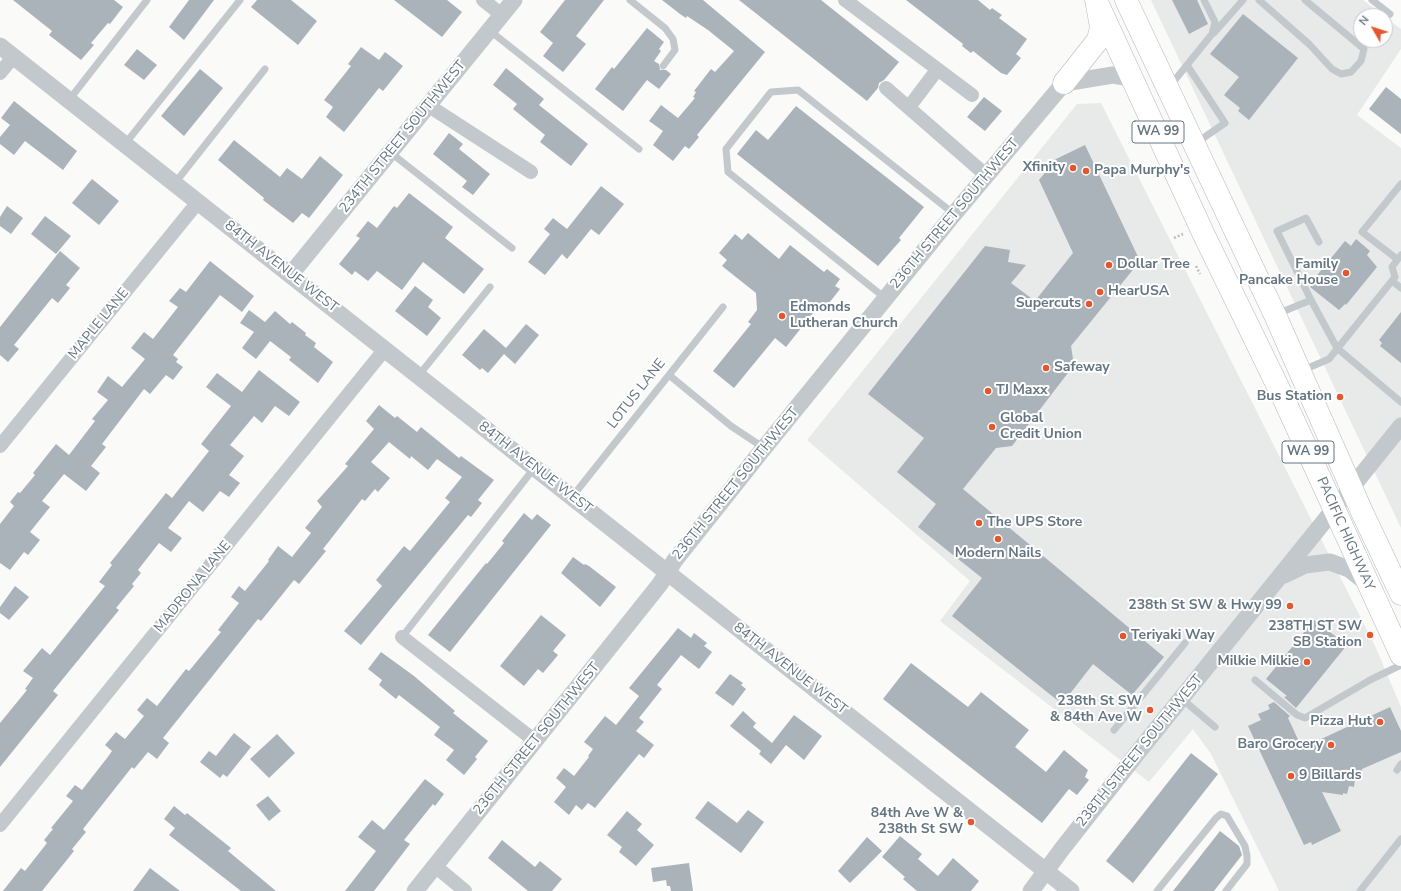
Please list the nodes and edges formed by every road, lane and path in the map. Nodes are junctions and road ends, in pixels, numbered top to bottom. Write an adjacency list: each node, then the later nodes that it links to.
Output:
1 (148, 0): 29 (lane)
2 (240, 0): 32 (lane)
3 (483, 0): 14 (street)
4 (514, 0): 14 (street, 234TH STREET SOUTHWEST)
5 (630, 0): 20 (lane)
6 (845, 0): 22 (street)
7 (1204, 0): 16 (lane)
8 (1243, 0): 16 (lane)
9 (1259, 0): 10 (lane)
10 (1306, 0)
11 (1372, 0): 13 (lane)
12 (1116, 1): 24 (main road, PACIFIC HIGHWAY / WA 99); 25 (main road); 27 (main road, PACIFIC HIGHWAY / WA 99)
13 (1382, 8)
14 (502, 15): 15 (street, 234TH STREET SOUTHWEST)
15 (490, 30): 30 (street, 234TH STREET SOUTHWEST); 34 (lane)
16 (1212, 34): 19 (lane)
17 (0, 46): 18 (street, 84TH AVENUE WEST)
18 (14, 56): 23 (street); 29 (street, 84TH AVENUE WEST)
19 (1187, 65): 27 (lane); 33 (lane)
20 (664, 66)
21 (265, 69): 38 (lane)
22 (937, 70): 28 (street); 31 (street)
23 (0, 73)
24 (1131, 78): 25 (street); 69 (main road, PACIFIC HIGHWAY / WA 99)
25 (1064, 83): 37 (street, 236TH STREET SOUTHWEST)
26 (886, 88): 31 (street)
27 (1168, 89): 33 (main road, PACIFIC HIGHWAY / WA 99)
28 (972, 95)
29 (69, 100): 32 (street, 84TH AVENUE WEST)
30 (429, 106): 35 (street, 234TH STREET SOUTHWEST); 36 (street)
31 (909, 107): 37 (street)
32 (125, 144): 38 (street, 84TH AVENUE WEST)
33 (1195, 144): 56 (main road, PACIFIC HIGHWAY / WA 99)
34 (640, 149)
35 (390, 153): 45 (lane); 48 (street, 234TH STREET SOUTHWEST)
36 (530, 172)
37 (987, 176): 41 (street, 236TH STREET SOUTHWEST)
38 (175, 183): 40 (street, 84TH AVENUE WEST)
39 (1401, 184): 46 (lane)
40 (198, 202): 48 (street, 84TH AVENUE WEST); 64 (street, MAPLE LANE)
41 (954, 214): 53 (street, 236TH STREET SOUTHWEST); 53 (lane)
42 (1183, 234): 43 (path)
43 (1174, 238)
44 (1319, 242): 54 (lane)
45 (512, 248)
46 (1399, 257): 50 (lane)
47 (1196, 266): 49 (path)
48 (291, 274): 58 (street, 84TH AVENUE WEST)
49 (1200, 274)
50 (1392, 281): 52 (lane); 57 (lane)
51 (490, 287): 60 (lane)
52 (1401, 288)
53 (885, 298): 65 (street, 236TH STREET SOUTHWEST)
54 (1311, 300): 56 (lane); 57 (lane)
55 (723, 307): 61 (lane, LOTUS LANE)
56 (1275, 315): 59 (main road, PACIFIC HIGHWAY / WA 99)
57 (1337, 348): 59 (lane); 62 (lane)
58 (385, 349): 60 (street, 84TH AVENUE WEST); 83 (street, MADRONA LANE)
59 (1301, 371): 67 (main road, PACIFIC HIGHWAY / WA 99)
60 (419, 375): 66 (street, 84TH AVENUE WEST)
61 (668, 375): 65 (lane); 68 (lane, LOTUS LANE)
62 (1401, 402)
63 (1401, 426): 67 (street, 238TH STREET SOUTHWEST)
64 (0, 446)
65 (764, 448): 70 (street, 236TH STREET SOUTHWEST)
66 (535, 467): 68 (street, 84TH AVENUE WEST); 74 (lane)
67 (1352, 487): 69 (street, 238TH STREET SOUTHWEST); 73 (main road, PACIFIC HIGHWAY / WA 99)
68 (572, 497): 70 (street, 84TH AVENUE WEST)
69 (1334, 509): 71 (street, 238TH STREET SOUTHWEST); 72 (main road, PACIFIC HIGHWAY / WA 99)
70 (667, 573): 82 (street, 236TH STREET SOUTHWEST); 86 (street, 84TH AVENUE WEST)
71 (1280, 577): 72 (street); 79 (street, 238TH STREET SOUTHWEST)
72 (1368, 584): 76 (main road, PACIFIC HIGHWAY / WA 99)
73 (1401, 594)
74 (402, 637): 82 (street)
75 (1185, 643): 81 (lane)
76 (1401, 654)
77 (1401, 665): 78 (lane)
78 (1255, 680)
79 (1182, 699): 80 (lane); 86 (street, 238TH STREET SOUTHWEST)
80 (1215, 727)
81 (1114, 730)
82 (535, 741): 85 (street, 236TH STREET SOUTHWEST)
83 (0, 825)
84 (1401, 839): 93 (lane)
85 (435, 866): 87 (street, 236TH STREET SOUTHWEST); 88 (street)
86 (1045, 871): 89 (street, 238TH STREET SOUTHWEST); 90 (street, 84TH AVENUE WEST)
87 (415, 891)
88 (465, 891)
89 (1031, 891)
90 (1071, 891)
91 (1157, 891): 92 (lane)
92 (1226, 891)
93 (1360, 891)

